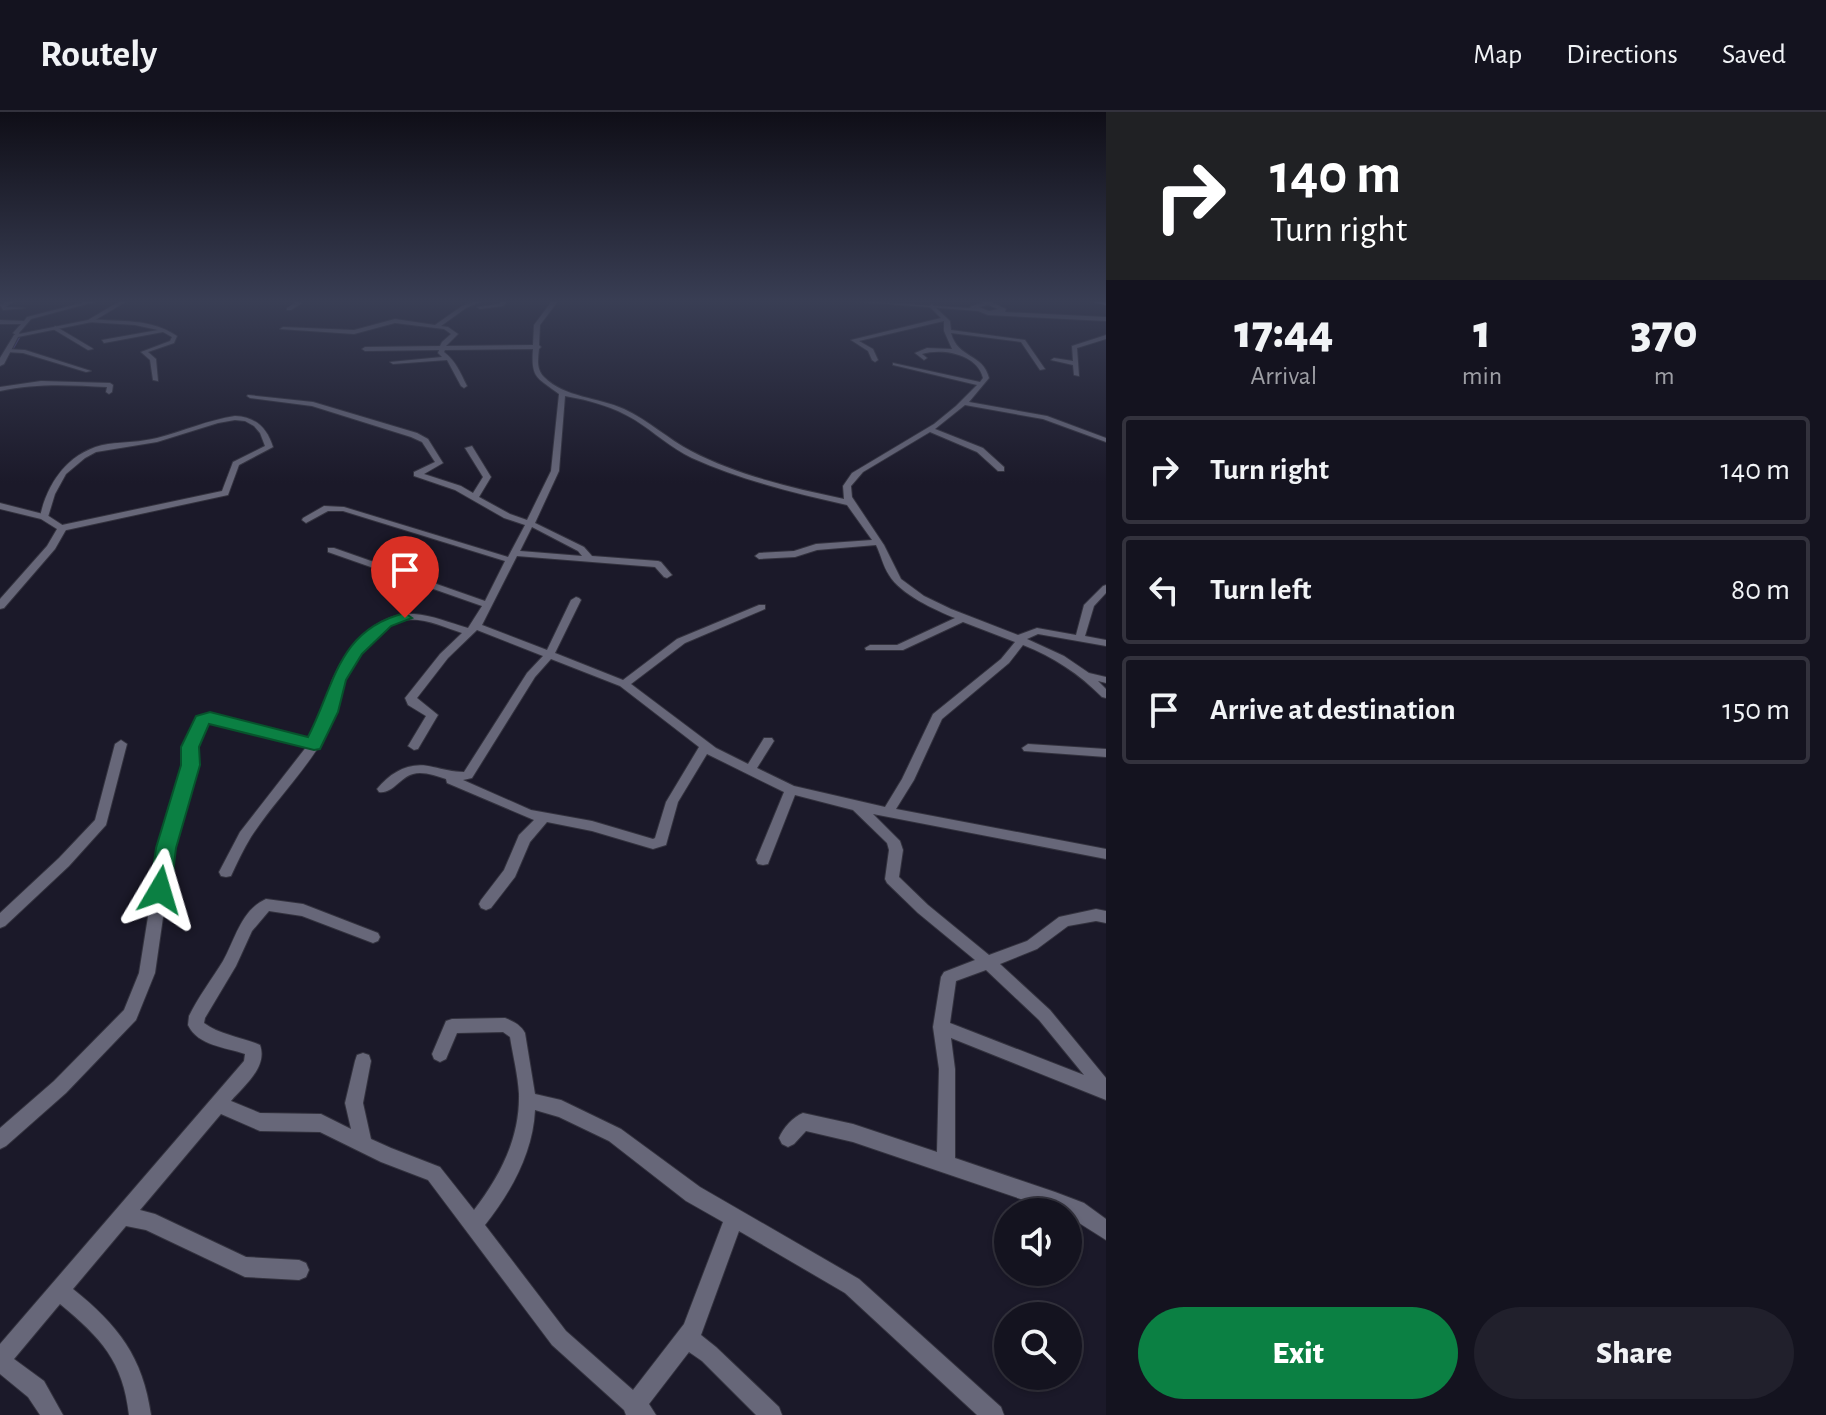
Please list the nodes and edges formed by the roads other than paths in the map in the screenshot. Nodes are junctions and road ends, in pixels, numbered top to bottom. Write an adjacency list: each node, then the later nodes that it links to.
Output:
1 (58, 362): 13 (street)
2 (153, 362): 15 (street)
3 (452, 362): 17 (street)
4 (537, 362): 20 (street)
5 (923, 362): 11 (street)
6 (973, 362): 16 (street)
7 (1037, 362): 12 (street)
8 (1065, 362): 9 (street)
9 (1073, 363): 14 (street)
10 (895, 364): 11 (street)
11 (917, 369): 16 (street)
12 (1042, 369)
13 (88, 371)
14 (1077, 375)
15 (156, 380)
16 (982, 384): 22 (street)
17 (464, 386)
18 (0, 389): 19 (street)
19 (109, 392)
20 (562, 393): 28 (street); 32 (street)
21 (250, 396): 27 (street)
22 (963, 403): 23 (street); 24 (street)
23 (928, 429): 26 (street); 28 (street)
24 (1106, 440)
25 (469, 448): 27 (street)
26 (1001, 469)
27 (475, 497): 32 (street)
28 (850, 503): 34 (street)
29 (0, 506): 30 (street)
30 (44, 517): 33 (street); 33 (street)
31 (306, 520): 36 (street)
32 (530, 523): 36 (street); 38 (street)
33 (62, 528): 43 (street)
34 (878, 542): 37 (street); 45 (street)
35 (331, 550): 42 (street)
36 (511, 556): 38 (street); 42 (street)
37 (759, 556)
38 (590, 560): 39 (street)
39 (667, 575)
40 (1106, 588): 47 (street)
41 (576, 600): 51 (street)
42 (485, 604): 46 (street)
43 (0, 606)
44 (762, 607): 54 (street)
45 (963, 618): 48 (street); 50 (street)
46 (472, 629): 51 (street); 58 (street); 59 (street)
47 (1080, 638): 48 (street); 49 (street)
48 (1020, 640): 52 (street); 68 (street)
49 (1106, 643)
50 (870, 648)
51 (550, 654): 54 (street); 63 (street)
52 (1086, 675): 53 (street); 55 (street)
53 (1106, 680)
54 (624, 684): 60 (street)
55 (1106, 695)
56 (768, 741): 64 (street)
57 (121, 744): 75 (street)
58 (314, 744): 72 (street); 85 (street)
59 (414, 746)
60 (706, 746): 64 (street); 69 (street)
61 (1028, 748): 62 (street)
62 (1106, 753)
63 (424, 769): 65 (street); 69 (street)
64 (751, 769): 66 (street)
65 (383, 789)
66 (791, 790): 67 (street); 71 (street)
67 (857, 806): 68 (street); 77 (street)
68 (888, 812): 70 (street)
69 (544, 817): 73 (street)
70 (1106, 854)
71 (763, 860)
72 (226, 872)
73 (486, 904)
74 (1106, 917): 77 (street)
75 (0, 922)
76 (373, 937): 83 (street)
77 (989, 964): 78 (street); 81 (street)
78 (941, 1027): 81 (street); 87 (street)
79 (440, 1054): 82 (street)
80 (363, 1061): 86 (street)
81 (1106, 1091)
82 (528, 1100): 89 (street); 90 (street)
83 (220, 1105): 86 (street); 88 (street)
84 (788, 1138): 87 (street)
85 (0, 1140)
86 (363, 1142): 90 (street)
87 (946, 1166): 91 (street)
88 (123, 1216): 92 (street); 93 (street)
89 (734, 1218): 94 (street); 100 (street)
90 (474, 1225): 96 (street)
91 (1106, 1231)
92 (299, 1270)
93 (61, 1292): 95 (street); 98 (street)
94 (688, 1338): 96 (street); 99 (street)
95 (0, 1361): 97 (street)
96 (639, 1411)
97 (52, 1415)
98 (140, 1415)
99 (771, 1415)
100 (993, 1415)

